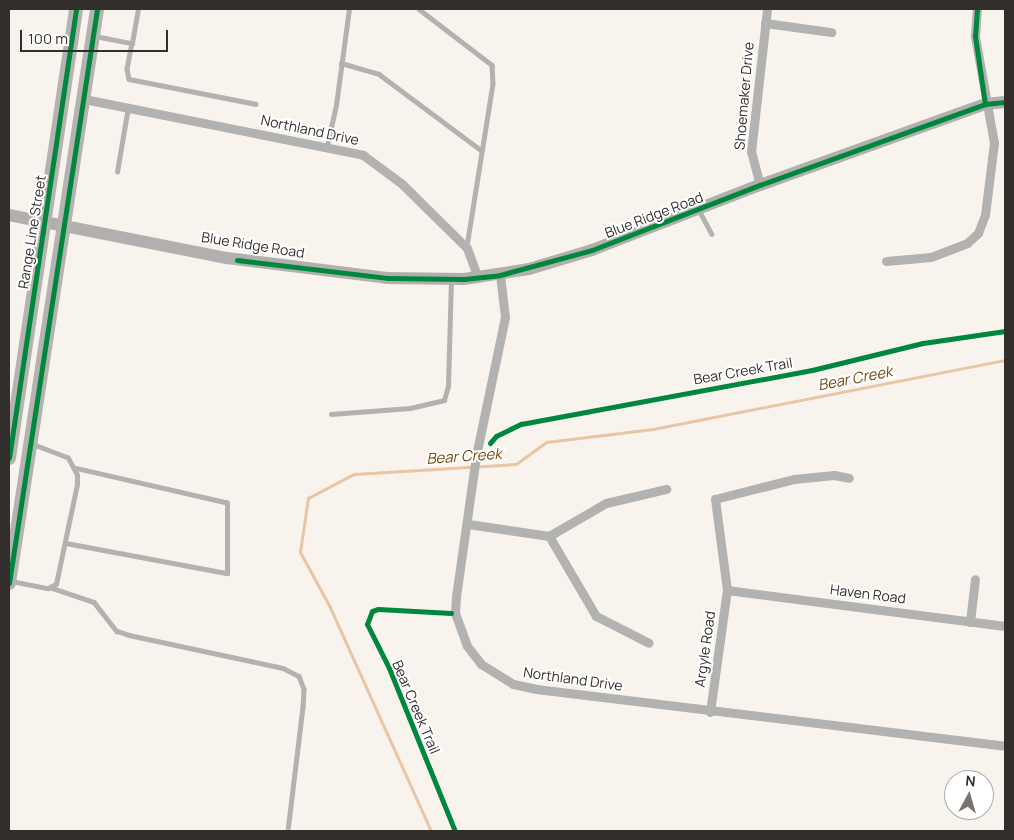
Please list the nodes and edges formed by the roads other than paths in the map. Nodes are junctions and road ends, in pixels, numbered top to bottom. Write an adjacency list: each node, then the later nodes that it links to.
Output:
1 (76, 9): 24 (main road, Range Line Street)
2 (97, 9): 10 (main road)
3 (138, 9): 11 (lane)
4 (349, 9): 12 (lane)
5 (419, 9): 19 (lane)
6 (767, 9): 8 (street, Shoemaker Drive)
7 (977, 9): 16 (street)
8 (765, 24): 9 (street); 21 (street, Shoemaker Drive)
9 (831, 32)
10 (93, 36): 11 (lane); 13 (main road)
11 (132, 43): 15 (lane)
12 (341, 63): 18 (lane); 19 (lane)
13 (84, 99): 17 (street, Northland Drive); 25 (main road)
14 (1005, 102): 16 (street, Blue Ridge Road)
15 (256, 104)
16 (985, 104): 21 (street, Blue Ridge Road); 28 (street)
17 (128, 107): 18 (street, Northland Drive); 20 (lane)
18 (327, 146): 27 (street, Northland Drive)
19 (481, 150): 27 (lane)
20 (117, 172)
21 (760, 185): 22 (street, Blue Ridge Road)
22 (699, 210): 26 (lane); 29 (street, Blue Ridge Road)
23 (9, 215): 24 (street, Blue Ridge Road)
24 (45, 223): 25 (street, Blue Ridge Road); 32 (main road, Range Line Street)
25 (65, 227): 31 (street, Blue Ridge Road); 35 (main road)
26 (712, 234)
27 (466, 248): 30 (street, Northland Drive)
28 (886, 261)
29 (500, 275): 30 (street, Blue Ridge Road); 40 (street, Northland Drive)
30 (478, 278): 31 (street, Blue Ridge Road)
31 (451, 280): 33 (lane)
32 (13, 405): 34 (main road, Range Line Street)
33 (331, 414)
34 (14, 426): 36 (main road, Range Line Street); 41 (main road)
35 (31, 444): 37 (lane); 44 (main road)
36 (9, 452)
37 (74, 468): 43 (lane); 43 (lane)
38 (849, 478): 47 (street, Argyle Road)
39 (666, 489): 42 (street)
40 (468, 524): 42 (street); 51 (street, Northland Drive)
41 (9, 526)
42 (549, 536): 50 (street)
43 (66, 543): 46 (lane)
44 (9, 575): 46 (lane)
45 (975, 579): 48 (street)
46 (52, 588): 53 (lane)
47 (727, 590): 48 (street, Haven Road); 51 (street, Argyle Road)
48 (970, 622): 49 (street, Haven Road)
49 (1005, 626)
50 (649, 643)
51 (710, 712): 52 (street, Northland Drive)
52 (1005, 746)
53 (288, 831)

